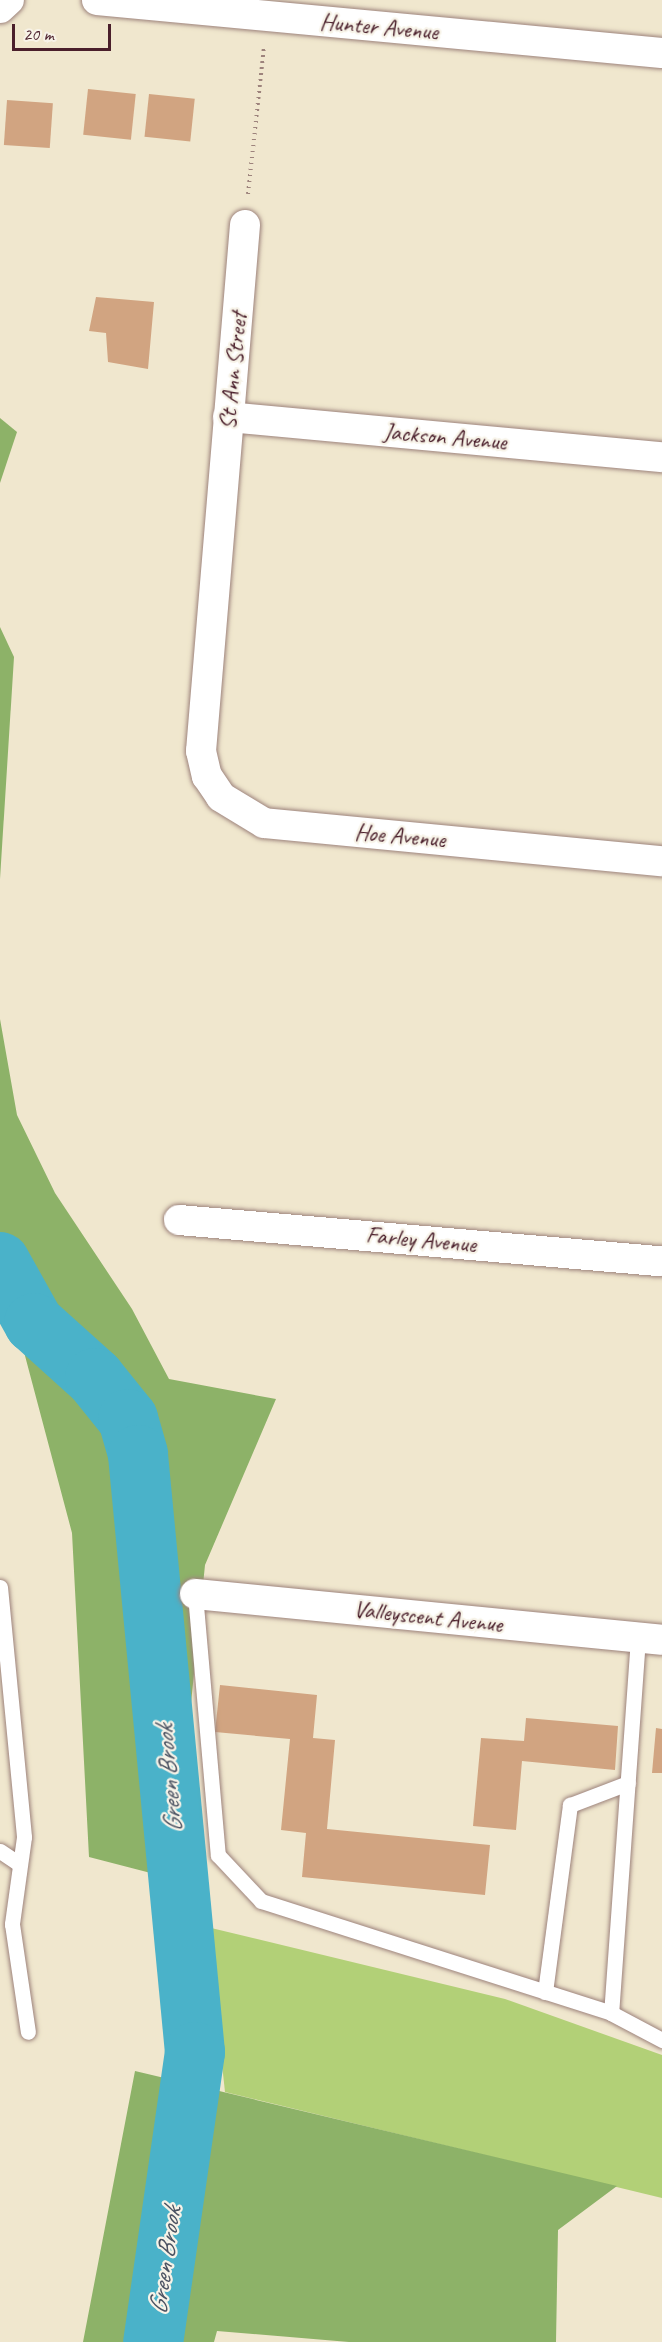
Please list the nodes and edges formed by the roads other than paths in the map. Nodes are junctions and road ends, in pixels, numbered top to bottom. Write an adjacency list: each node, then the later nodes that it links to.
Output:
1 (9, 0): 3 (street)
2 (97, 0): 4 (street, Hunter Avenue)
3 (0, 8)
4 (662, 53)
5 (245, 225): 6 (street, St Ann Street)
6 (228, 417): 7 (street, Jackson Avenue); 8 (street, St Ann Street)
7 (662, 457)
8 (203, 725): 9 (street, Hoe Avenue)
9 (662, 861)
10 (179, 1220): 11 (street, Farley Avenue)
11 (662, 1261)
12 (0, 1587): 15 (lane)
13 (195, 1594): 14 (street, Valleyscent Avenue); 19 (lane)
14 (650, 1639): 16 (lane)
15 (5, 1662): 18 (lane)
16 (628, 1784): 19 (lane); 20 (lane)
17 (0, 1851): 18 (lane)
18 (18, 1863): 21 (lane)
19 (545, 1992): 20 (lane)
20 (611, 2013): 22 (lane)
21 (28, 2032)
22 (662, 2040)

